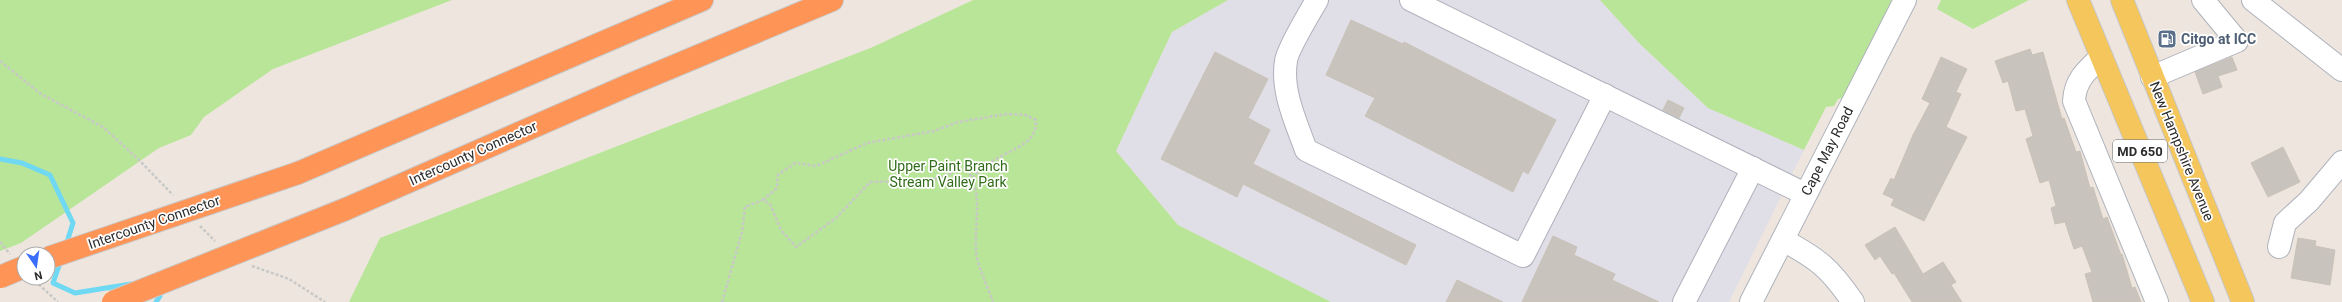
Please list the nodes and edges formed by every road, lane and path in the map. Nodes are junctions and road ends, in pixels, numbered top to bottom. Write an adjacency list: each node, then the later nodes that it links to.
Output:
1 (702, 0): 25 (highway, Intercounty Connector, bridge)
2 (832, 0): 32 (highway, Intercounty Connector, bridge)
3 (1317, 0): 14 (street)
4 (1411, 0): 14 (street)
5 (1905, 0): 18 (street, Cape May Road)
6 (2078, 0): 10 (main road, MD 650)
7 (2122, 0): 13 (main road, New Hampshire Avenue / MD 650)
8 (2203, 0): 13 (street)
9 (2253, 0): 12 (street)
10 (2101, 56): 30 (main road, MD 650); 39 (street)
11 (0, 61): 19 (path)
12 (2342, 70)
13 (2152, 77): 41 (main road, New Hampshire Avenue / MD 650)
14 (1604, 95): 16 (street)
15 (2342, 162): 24 (street)
16 (1753, 168): 18 (street); 36 (street)
17 (973, 178): 20 (path); 20 (path); 35 (path)
18 (1805, 194): 22 (street, Cape May Road)
19 (175, 198)
20 (762, 200): 34 (path)
21 (195, 221): 23 (path)
22 (1783, 240): 37 (street, Cape May Road); 38 (street)
23 (216, 242)
24 (2279, 247)
25 (56, 255)
26 (248, 263): 33 (path)
27 (16, 271): 28 (highway, bridge)
28 (0, 277)
29 (41, 286): 31 (path)
30 (2200, 295): 40 (main road)
31 (58, 302)
32 (113, 302)
33 (324, 302)
34 (722, 302)
35 (993, 302)
36 (1684, 302)
37 (1751, 302)
38 (1853, 302)
39 (2157, 302)
40 (2215, 302)
41 (2243, 302)

